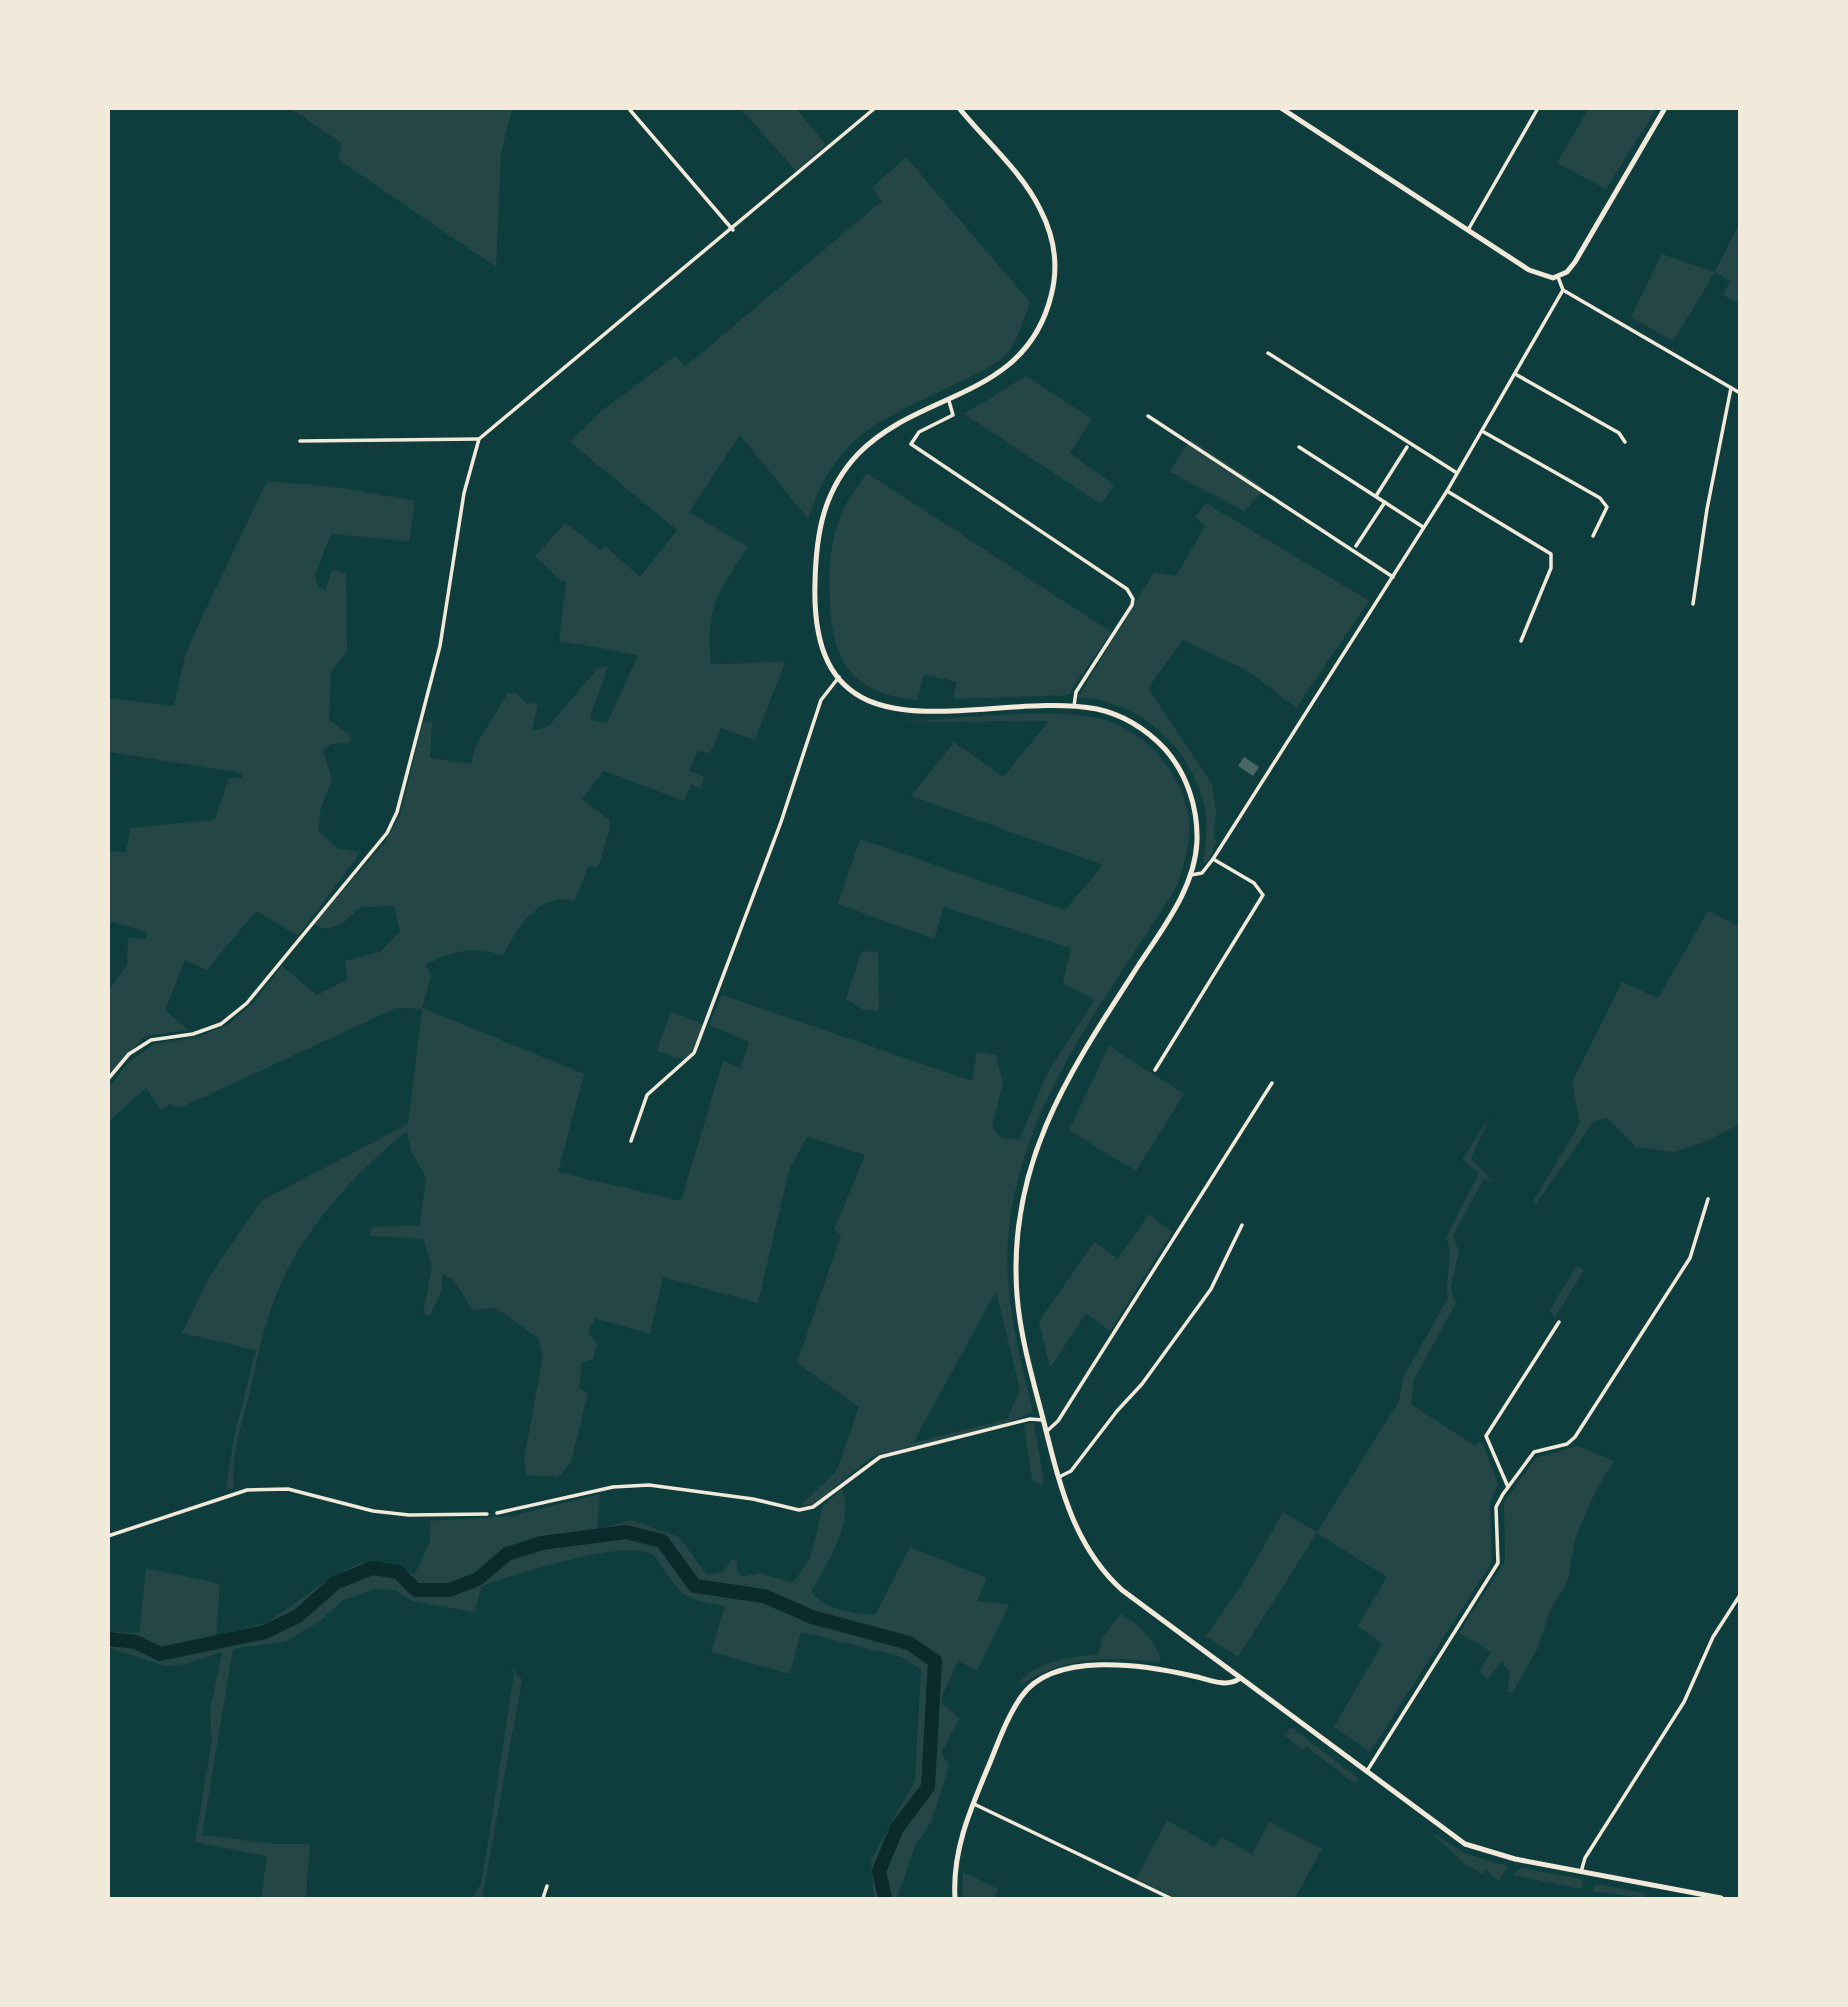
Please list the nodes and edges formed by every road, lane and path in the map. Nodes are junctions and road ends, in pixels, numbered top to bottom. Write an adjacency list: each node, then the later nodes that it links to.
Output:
1 (875, 108): 7 (street)
2 (959, 108): 15 (main road)
3 (1281, 108): 8 (main road)
4 (1538, 108): 8 (street)
5 (1665, 108): 9 (main road)
6 (629, 110): 7 (street)
7 (733, 230): 18 (street)
8 (1468, 230): 9 (main road)
9 (1558, 277): 10 (street)
10 (1563, 290): 12 (street); 13 (street)
11 (1268, 354): 23 (street)
12 (1517, 375): 17 (street); 20 (street)
13 (1731, 388): 14 (street); 31 (street)
14 (1740, 393)
15 (949, 401): 33 (main road); 34 (street)
16 (1148, 416): 30 (street)
17 (1482, 431): 23 (street); 28 (street)
18 (479, 439): 19 (street); 38 (street)
19 (300, 441)
20 (1625, 442)
21 (1300, 447): 25 (street)
22 (1407, 447): 25 (street)
23 (1457, 473): 24 (street)
24 (1447, 491): 27 (street); 32 (street)
25 (1376, 496): 26 (street)
26 (1385, 502): 27 (street); 29 (street)
27 (1423, 527): 30 (street)
28 (1593, 536)
29 (1356, 546)
30 (1393, 577): 35 (street)
31 (1693, 604)
32 (1521, 641)
33 (839, 677): 34 (main road); 40 (street)
34 (1074, 706): 36 (main road)
35 (1213, 859): 36 (street); 37 (street)
36 (1191, 876): 44 (main road)
37 (1155, 1070)
38 (108, 1079)
39 (1272, 1083): 45 (street)
40 (631, 1141)
41 (1708, 1199): 47 (street)
42 (1242, 1225): 46 (street)
43 (1559, 1322): 47 (street)
44 (1044, 1420): 45 (main road); 48 (street)
45 (1047, 1431): 46 (main road)
46 (1059, 1477): 52 (main road)
47 (1508, 1487): 53 (street)
48 (497, 1513)
49 (487, 1514): 50 (street)
50 (108, 1536)
51 (1740, 1595): 55 (street)
52 (1239, 1679): 53 (main road); 54 (main road)
53 (1366, 1773): 55 (main road)
54 (973, 1803): 58 (main road); 59 (street)
55 (1581, 1872): 60 (main road)
56 (547, 1886): 57 (street)
57 (542, 1899)
58 (955, 1899)
59 (1170, 1899)
60 (1721, 1899)

